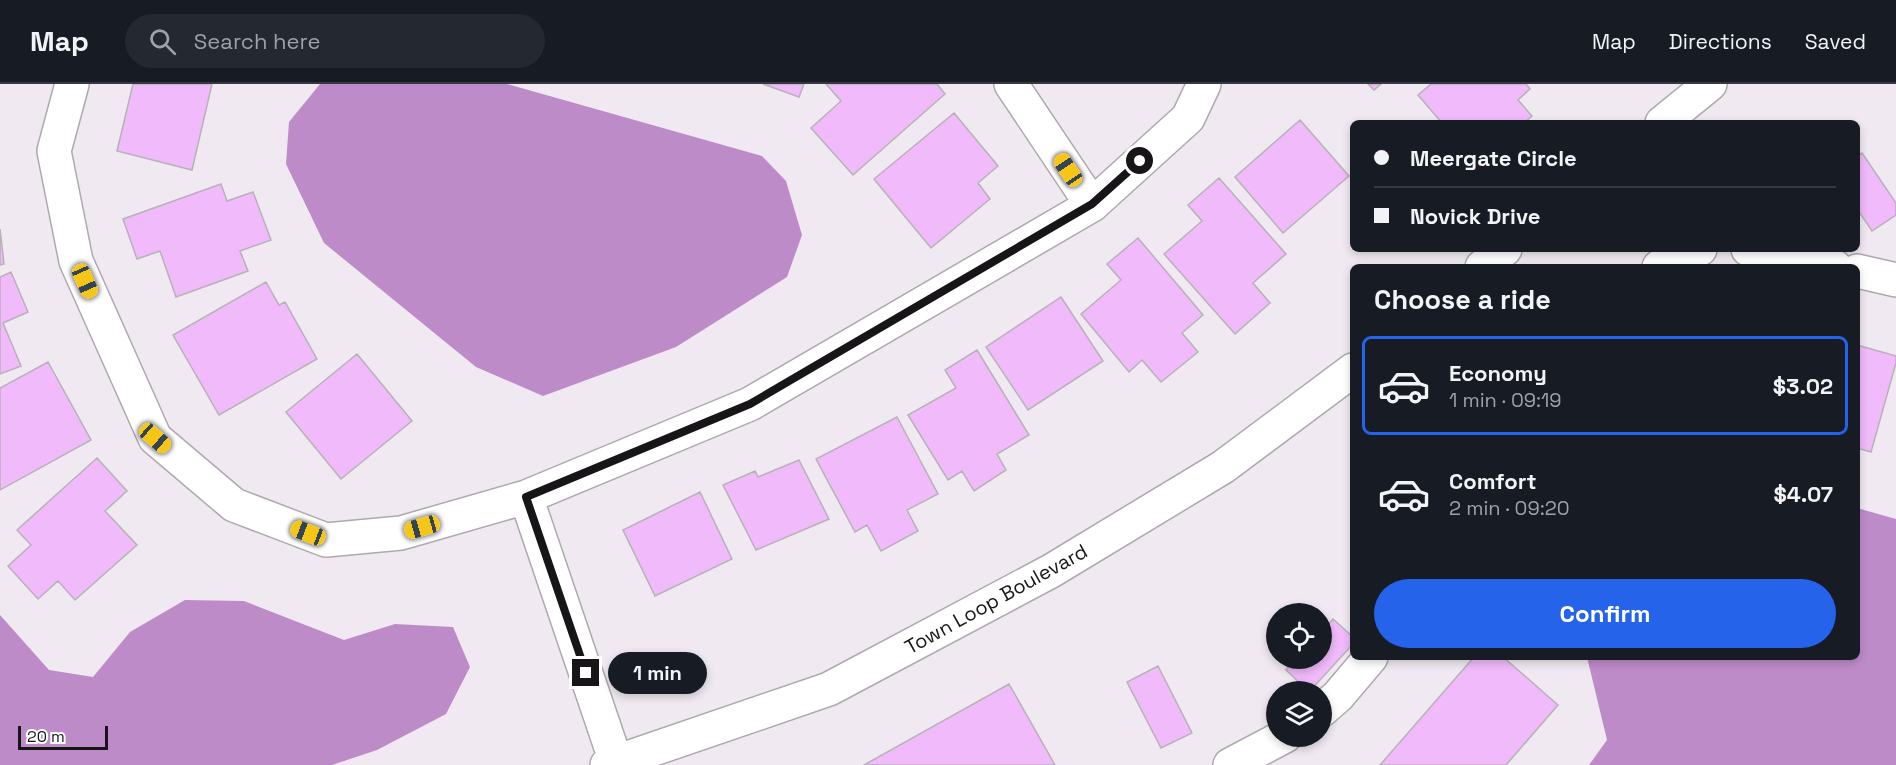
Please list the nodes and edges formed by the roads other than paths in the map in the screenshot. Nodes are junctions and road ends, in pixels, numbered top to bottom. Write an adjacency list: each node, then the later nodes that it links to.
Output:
1 (72, 84): 16 (street)
2 (1011, 84): 6 (street)
3 (1204, 84): 6 (street)
4 (1710, 84): 5 (street)
5 (1666, 120)
6 (1092, 204): 16 (street)
7 (1500, 252): 10 (street)
8 (1690, 252): 11 (street)
9 (1762, 252): 12 (street)
10 (1486, 264)
11 (1663, 264)
12 (1820, 264)
13 (1860, 273): 14 (street)
14 (1896, 280)
15 (1350, 372): 20 (street, Town Loop Boulevard)
16 (526, 497): 20 (street)
17 (1368, 660): 18 (street)
18 (1332, 701)
19 (1266, 746): 21 (street)
20 (613, 764)
21 (1230, 765)

